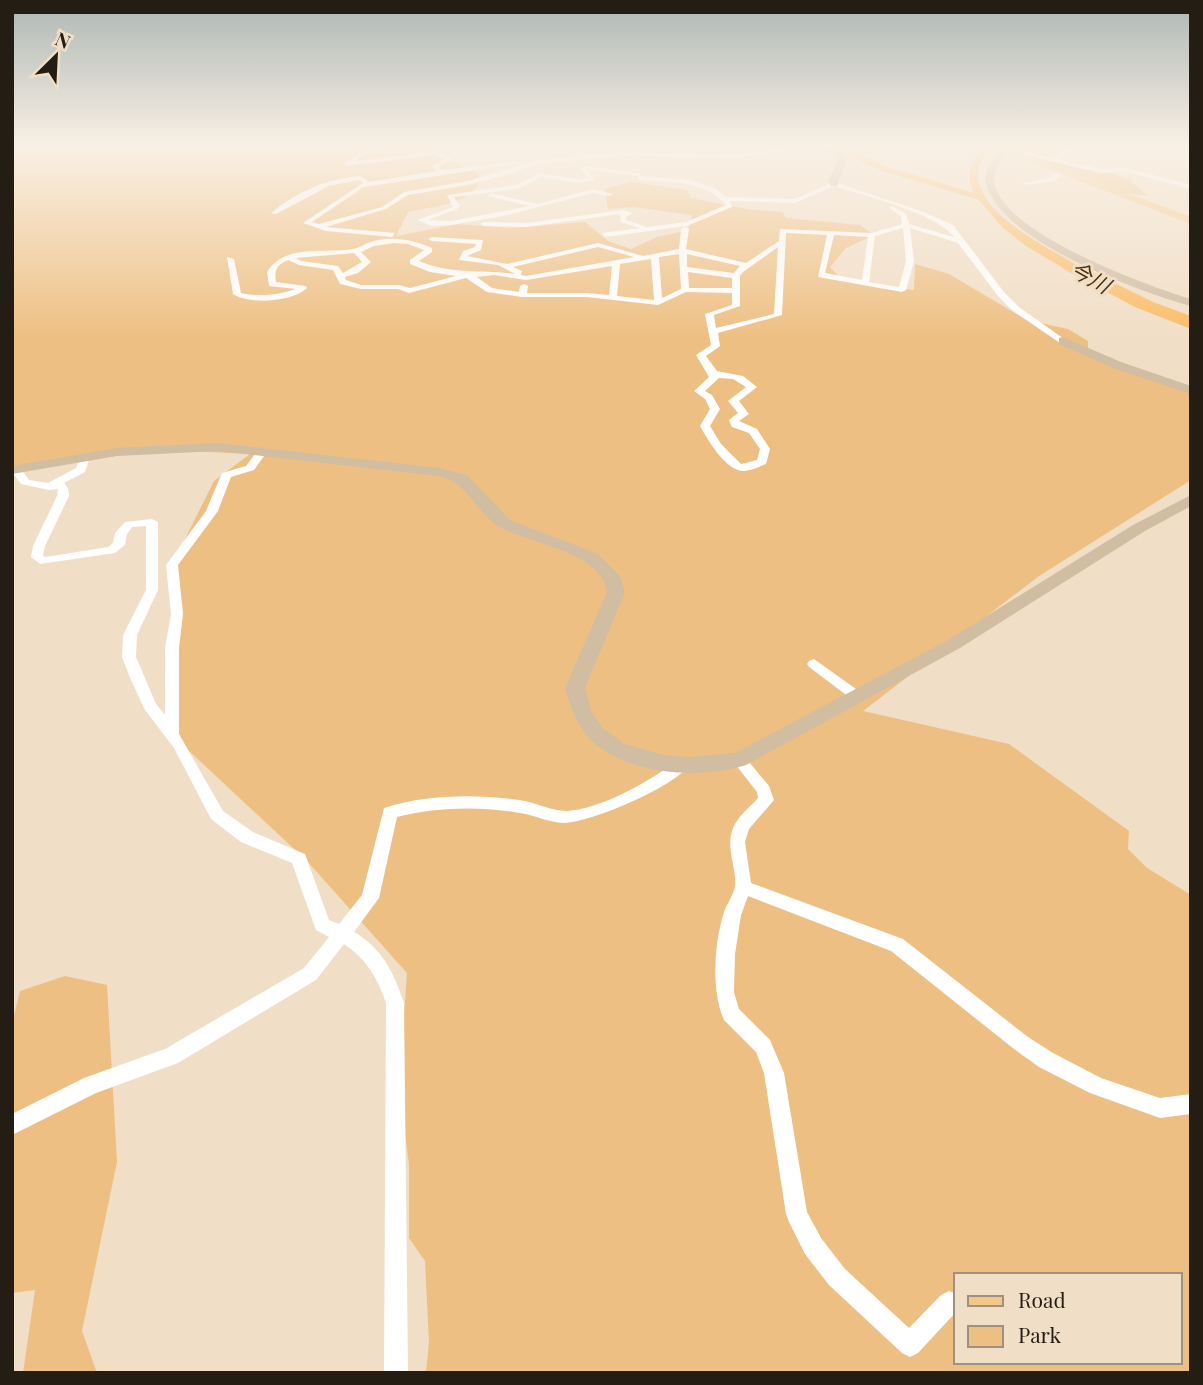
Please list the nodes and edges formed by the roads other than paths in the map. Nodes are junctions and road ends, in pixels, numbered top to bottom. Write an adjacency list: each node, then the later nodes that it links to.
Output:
1 (280, 210): 11 (street)
2 (327, 210): 15 (street)
3 (378, 210): 15 (street)
4 (451, 210): 12 (street)
5 (517, 210): 12 (street)
6 (721, 210): 16 (street)
7 (895, 210): 14 (street)
8 (906, 210): 23 (street)
9 (1007, 210): 47 (street)
10 (1161, 210): 13 (main road)
11 (274, 213)
12 (469, 221): 16 (street)
13 (1191, 221)
14 (906, 225): 21 (street); 23 (street); 40 (street)
15 (316, 228): 19 (street)
16 (651, 229): 20 (street)
17 (685, 229): 26 (street)
18 (831, 232): 21 (street); 24 (street); 40 (street)
19 (406, 234)
20 (606, 235)
21 (872, 235): 40 (street)
22 (432, 239): 33 (street)
23 (960, 241): 49 (street)
24 (780, 243): 32 (street); 48 (street)
25 (356, 251): 30 (street); 36 (street); 37 (street)
26 (683, 251): 27 (street); 32 (street); 35 (street)
27 (655, 256): 28 (street); 46 (street)
28 (645, 257): 31 (street); 33 (street)
29 (230, 258): 30 (street)
30 (290, 258): 37 (street)
31 (616, 262): 34 (street); 45 (street)
32 (745, 265): 38 (street)
33 (507, 266): 39 (street)
34 (571, 270): 39 (street); 41 (street)
35 (683, 270): 38 (street); 42 (street)
36 (467, 275): 37 (street); 39 (street); 44 (street)
37 (341, 276)
38 (736, 276): 43 (street)
39 (526, 278): 44 (street)
40 (865, 284)
41 (569, 287): 44 (street); 45 (street)
42 (685, 290): 43 (street); 46 (street)
43 (736, 291): 48 (street)
44 (522, 295)
45 (613, 299): 46 (street)
46 (658, 303)
47 (1191, 303)
48 (713, 332): 50 (street)
49 (1063, 341): 51 (street)
50 (714, 374): 50 (street)
51 (1191, 390)
52 (262, 452): 53 (street); 59 (street); 61 (street)
53 (85, 457): 54 (street); 55 (street)
54 (14, 470): 55 (street)
55 (59, 485): 59 (street)
56 (1191, 500): 58 (street)
57 (814, 664): 58 (street)
58 (858, 697): 60 (street)
59 (172, 735): 63 (street)
60 (739, 760): 61 (street); 62 (street)
61 (680, 766): 63 (street)
62 (743, 887): 64 (street); 66 (street)
63 (341, 933): 65 (street); 67 (street)
64 (1191, 1104)
65 (12, 1125)
66 (948, 1303)
67 (396, 1373)

